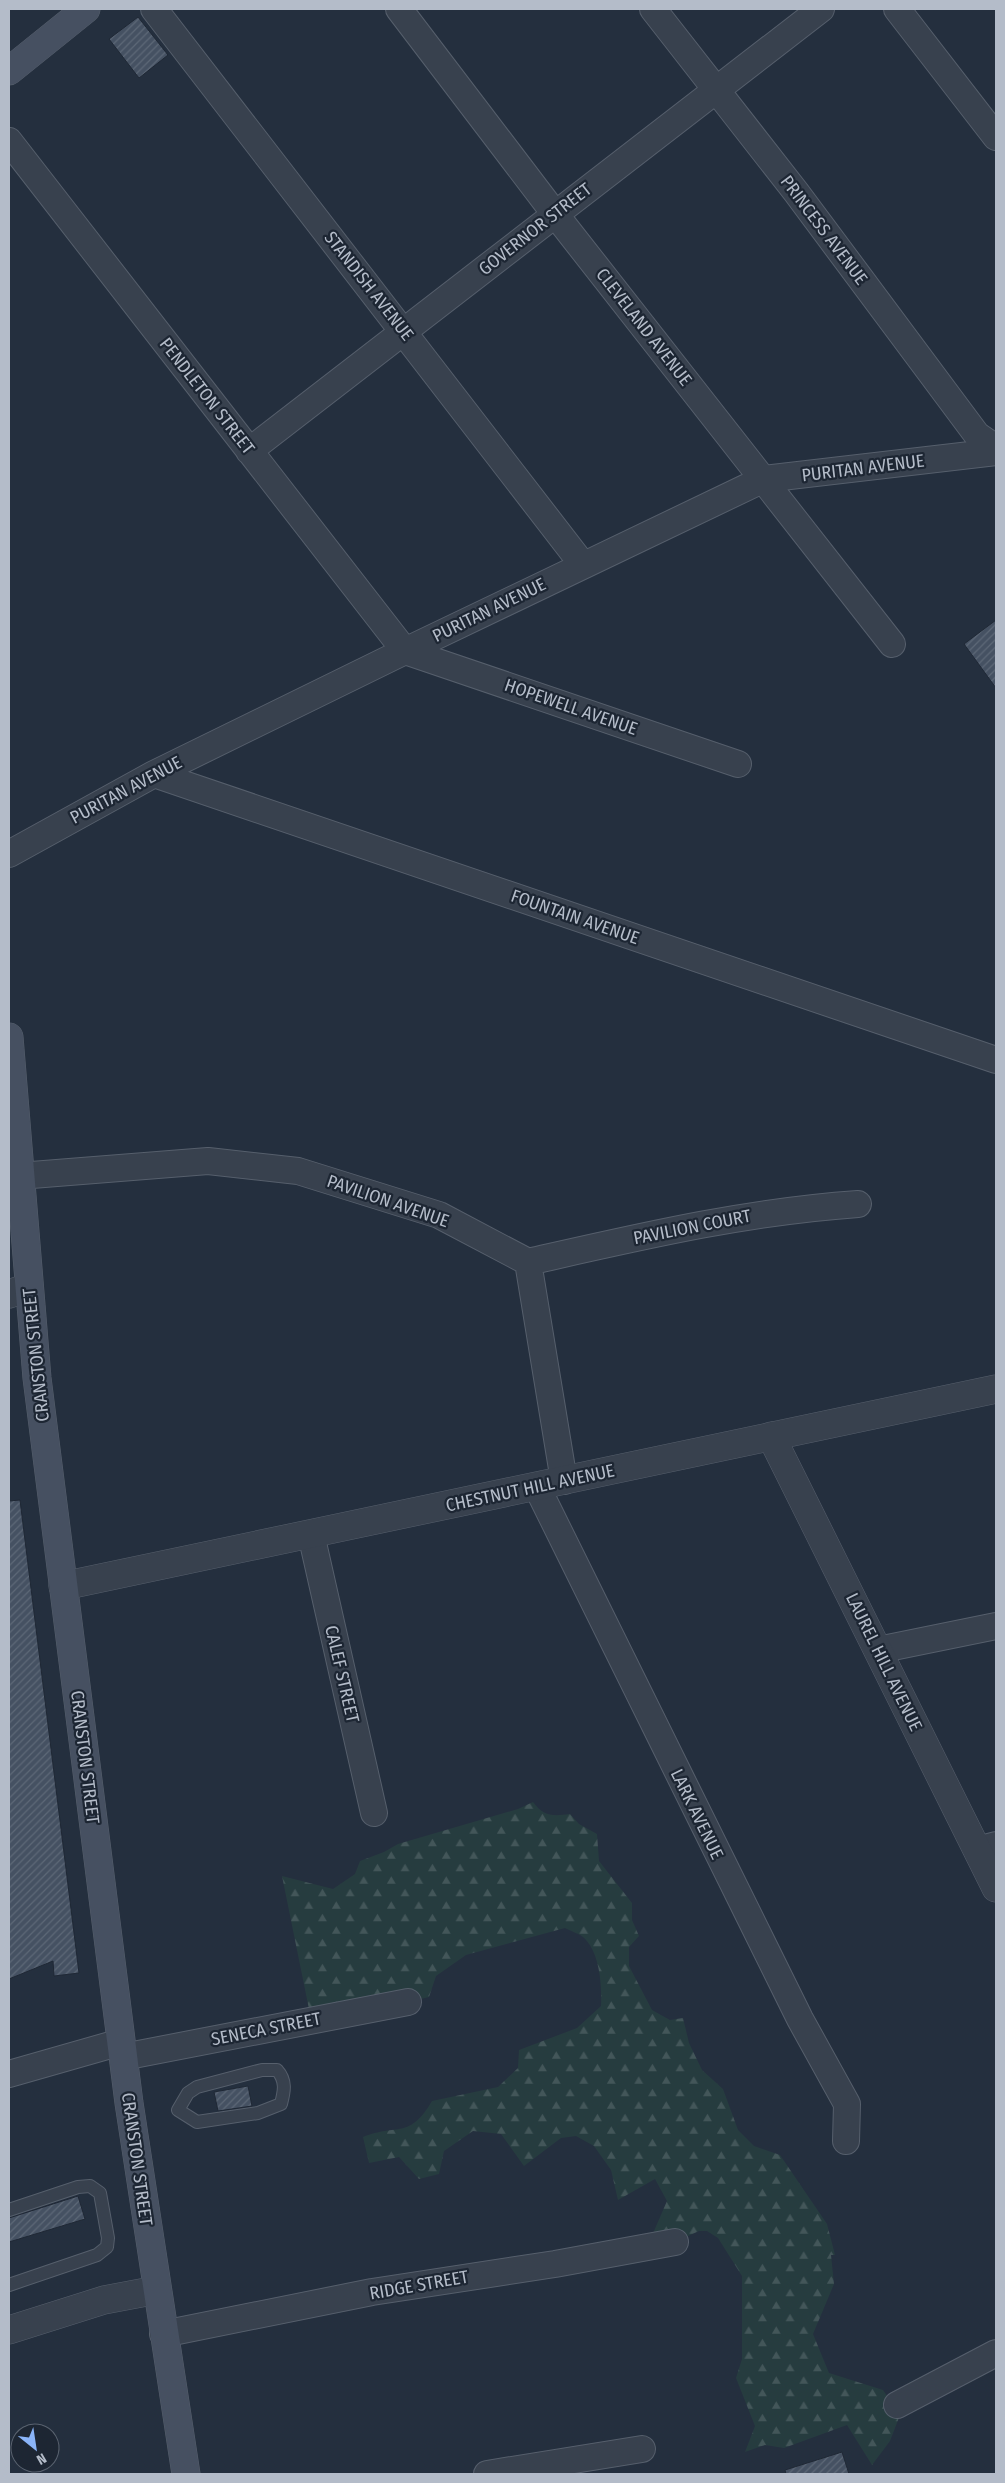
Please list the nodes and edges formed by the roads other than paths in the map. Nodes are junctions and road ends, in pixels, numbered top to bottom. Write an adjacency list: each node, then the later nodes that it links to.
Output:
1 (86, 9): 7 (main road)
2 (154, 9): 12 (street, STANDISH AVENUE)
3 (399, 9): 11 (street, CLEVELAND AVENUE)
4 (654, 9): 8 (street, PRINCESS AVENUE)
5 (821, 9): 8 (street, GOVERNOR STREET)
6 (897, 9): 9 (street)
7 (9, 70)
8 (717, 88): 11 (street, GOVERNOR STREET); 13 (street, PRINCESS AVENUE)
9 (996, 137)
10 (9, 141): 14 (street, PENDLETON STREET)
11 (554, 214): 12 (street, GOVERNOR STREET); 16 (street, CLEVELAND AVENUE)
12 (404, 331): 14 (street, GOVERNOR STREET); 17 (street, STANDISH AVENUE)
13 (996, 448)
14 (250, 451): 19 (street, PENDLETON STREET)
15 (996, 452): 16 (street, PURITAN AVENUE)
16 (764, 479): 17 (street, PURITAN AVENUE); 18 (street, CLEVELAND AVENUE)
17 (583, 565): 19 (street, PURITAN AVENUE)
18 (892, 644)
19 (405, 651): 20 (street, HOPEWELL AVENUE); 21 (street, PURITAN AVENUE)
20 (738, 764)
21 (154, 774): 22 (street, PURITAN AVENUE); 24 (street, FOUNTAIN AVENUE)
22 (9, 854)
23 (9, 1037): 25 (main road, CRANSTON STREET)
24 (996, 1060)
25 (19, 1176): 27 (street, PAVILION AVENUE); 28 (main road, CRANSTON STREET)
26 (858, 1204): 27 (street, PAVILION COURT)
27 (528, 1262): 31 (street)
28 (19, 1290): 34 (main road, CRANSTON STREET)
29 (996, 1389): 30 (street, CHESTNUT HILL AVENUE)
30 (771, 1436): 31 (street, CHESTNUT HILL AVENUE); 36 (street, LAUREL HILL AVENUE)
31 (564, 1481): 32 (street, CHESTNUT HILL AVENUE)
32 (537, 1487): 33 (street, CHESTNUT HILL AVENUE); 44 (street, LARK AVENUE)
33 (311, 1534): 34 (street, CHESTNUT HILL AVENUE); 37 (street, CALEF STREET)
34 (63, 1586): 41 (main road, CRANSTON STREET)
35 (996, 1626): 36 (street)
36 (878, 1650): 38 (street, LAUREL HILL AVENUE)
37 (374, 1813)
38 (987, 1848): 39 (street, LAUREL HILL AVENUE)
39 (996, 1888)
40 (408, 2002): 41 (street, SENECA STREET)
41 (122, 2049): 42 (street, SENECA STREET); 48 (main road, CRANSTON STREET)
42 (9, 2074)
43 (178, 2110): 43 (lane)
44 (846, 2141)
45 (9, 2210): 47 (lane)
46 (675, 2242): 50 (street, RIDGE STREET)
47 (9, 2285)
48 (157, 2290): 49 (street); 50 (main road, CRANSTON STREET)
49 (9, 2330)
50 (163, 2334): 54 (main road, CRANSTON STREET)
51 (996, 2354): 52 (street)
52 (897, 2404)
53 (642, 2449): 55 (street)
54 (186, 2474)
55 (487, 2474)

